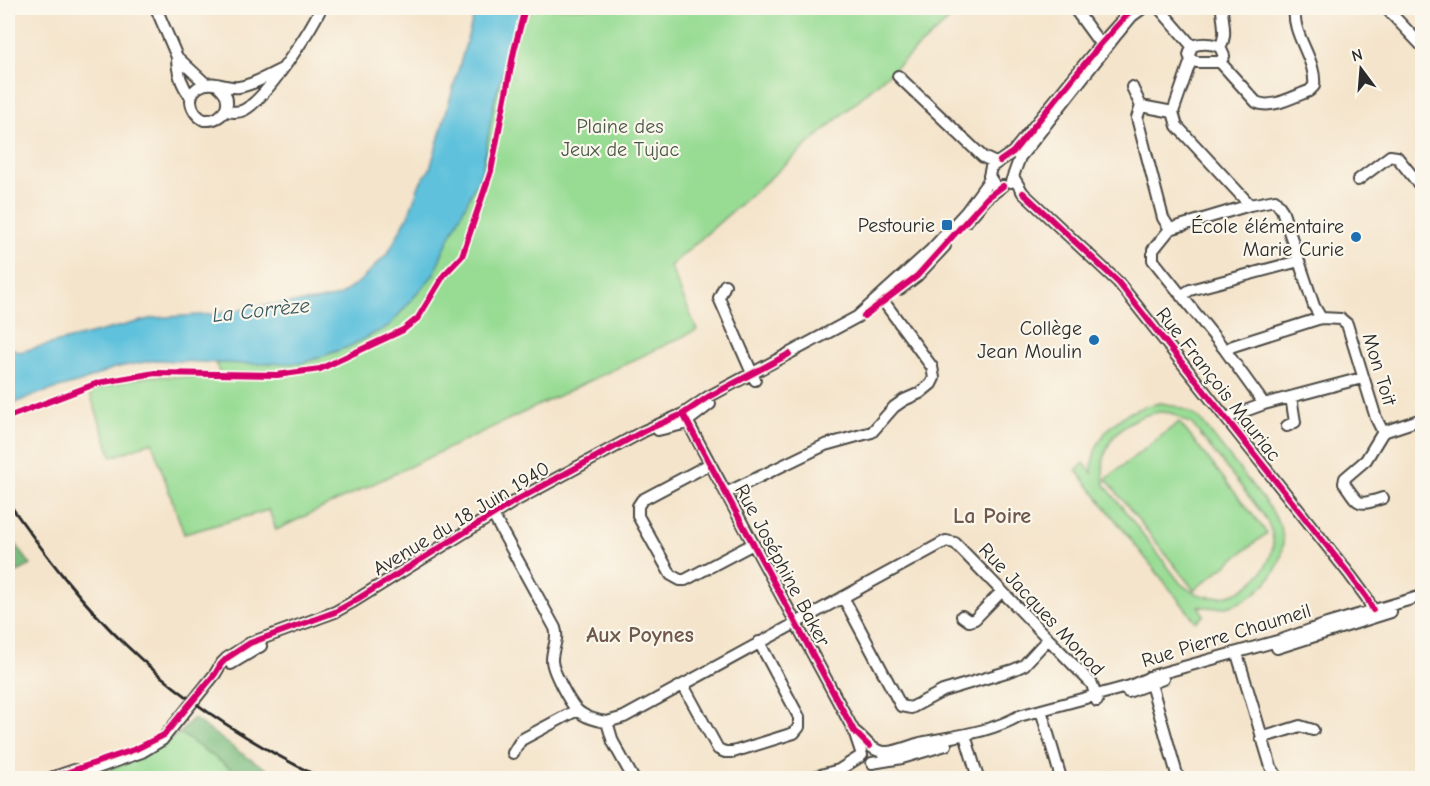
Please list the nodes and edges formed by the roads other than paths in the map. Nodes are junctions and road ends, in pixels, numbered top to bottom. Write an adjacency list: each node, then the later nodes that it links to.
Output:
1 (156, 8): 14 (street)
2 (321, 8): 17 (street)
3 (1074, 8): 13 (street)
4 (1133, 8): 13 (street, Avenue du 18 Juin 1940)
5 (1143, 8): 13 (street, Avenue du 18 Juin 1940)
6 (1159, 8): 10 (street)
7 (1222, 8): 11 (street)
8 (1295, 8): 16 (street)
9 (1386, 8): 12 (street)
10 (1191, 46): 11 (street); 15 (street)
11 (1220, 46): 16 (street)
12 (1422, 46)
13 (1102, 47): 28 (street, Avenue du 18 Juin 1940); 29 (street, Avenue du 18 Juin 1940)
14 (177, 57): 19 (street); 24 (street)
15 (1191, 60): 16 (street); 27 (street)
16 (1220, 62)
17 (282, 69): 21 (street); 23 (street)
18 (897, 76): 28 (street)
19 (206, 84): 20 (street); 24 (street)
20 (217, 85): 21 (street); 26 (street)
21 (243, 87): 23 (street)
22 (1132, 87): 25 (street)
23 (261, 95): 26 (street)
24 (191, 97): 26 (street)
25 (1141, 106): 27 (street); 33 (street)
26 (226, 111)
27 (1173, 112): 32 (street)
28 (994, 168): 29 (street); 29 (street); 40 (street, Avenue du 18 Juin 1940)
29 (1010, 180): 37 (street, Avenue du 18 Juin 1940); 45 (street, Rue François Mauriac)
30 (1358, 180): 31 (street)
31 (1422, 188)
32 (1250, 205): 33 (street); 34 (street)
33 (1170, 229): 36 (street)
34 (1299, 261): 36 (street); 38 (street)
35 (725, 285): 40 (street)
36 (1181, 296): 39 (street)
37 (884, 302): 40 (street, Avenue du 18 Juin 1940); 50 (street)
38 (1321, 318): 39 (street); 41 (street, Mon Toit)
39 (1225, 350): 43 (street)
40 (753, 377): 44 (street, Avenue du 18 Juin 1940)
41 (1362, 378): 42 (street); 48 (street, Mon Toit)
42 (1291, 397): 43 (street); 47 (street)
43 (1264, 404): 45 (street)
44 (686, 418): 49 (street, Rue Joséphine Baker); 52 (street, Avenue du 18 Juin 1940); 52 (street, Avenue du 18 Juin 1940)
45 (1226, 418): 58 (street, Rue François Mauriac)
46 (1422, 419): 48 (street, Mon Toit)
47 (1287, 426)
48 (1383, 432): 51 (street, Mon Toit)
49 (710, 464): 50 (street, Rue Joséphine Baker); 53 (street)
50 (726, 493): 53 (street, Rue Joséphine Baker)
51 (1383, 498)
52 (494, 517): 67 (street); 71 (street, Avenue du 18 Juin 1940)
53 (753, 544): 60 (street, Rue Joséphine Baker)
54 (1001, 592): 56 (street, Rue Jacques Monod); 59 (street); 61 (street, Rue Jacques Monod)
55 (1422, 596): 58 (street, Rue Pierre Chaumeil)
56 (843, 597): 60 (street, Rue Jacques Monod); 61 (street)
57 (1422, 602): 58 (street, Rue Pierre Chaumeil)
58 (1374, 614): 63 (street, Rue Pierre Chaumeil); 64 (street, Rue Pierre Chaumeil)
59 (962, 616)
60 (795, 622): 62 (street, Rue Jacques Monod); 75 (street, Rue Joséphine Baker)
61 (1048, 639): 66 (street, Rue Jacques Monod)
62 (759, 642): 65 (street, Rue Jacques Monod); 65 (street)
63 (1238, 657): 64 (street, Rue Pierre Chaumeil); 73 (street)
64 (1150, 680): 66 (street, Rue Pierre Chaumeil); 82 (street)
65 (683, 685): 69 (street, Rue Jacques Monod)
66 (1096, 698): 68 (street, Rue Pierre Chaumeil)
67 (577, 710): 69 (street); 74 (street)
68 (1042, 713): 72 (street, Rue Pierre Chaumeil); 81 (street)
69 (607, 722): 78 (street)
70 (1313, 730): 73 (street)
71 (164, 735): 76 (street); 77 (street)
72 (966, 737): 75 (street, Rue Pierre Chaumeil); 80 (street)
73 (1261, 738): 83 (street)
74 (513, 753)
75 (868, 755): 79 (street)
76 (51, 778)
77 (69, 778)
78 (633, 778)
79 (810, 778)
80 (978, 778)
81 (1061, 778)
82 (1178, 778)
83 (1278, 778)

